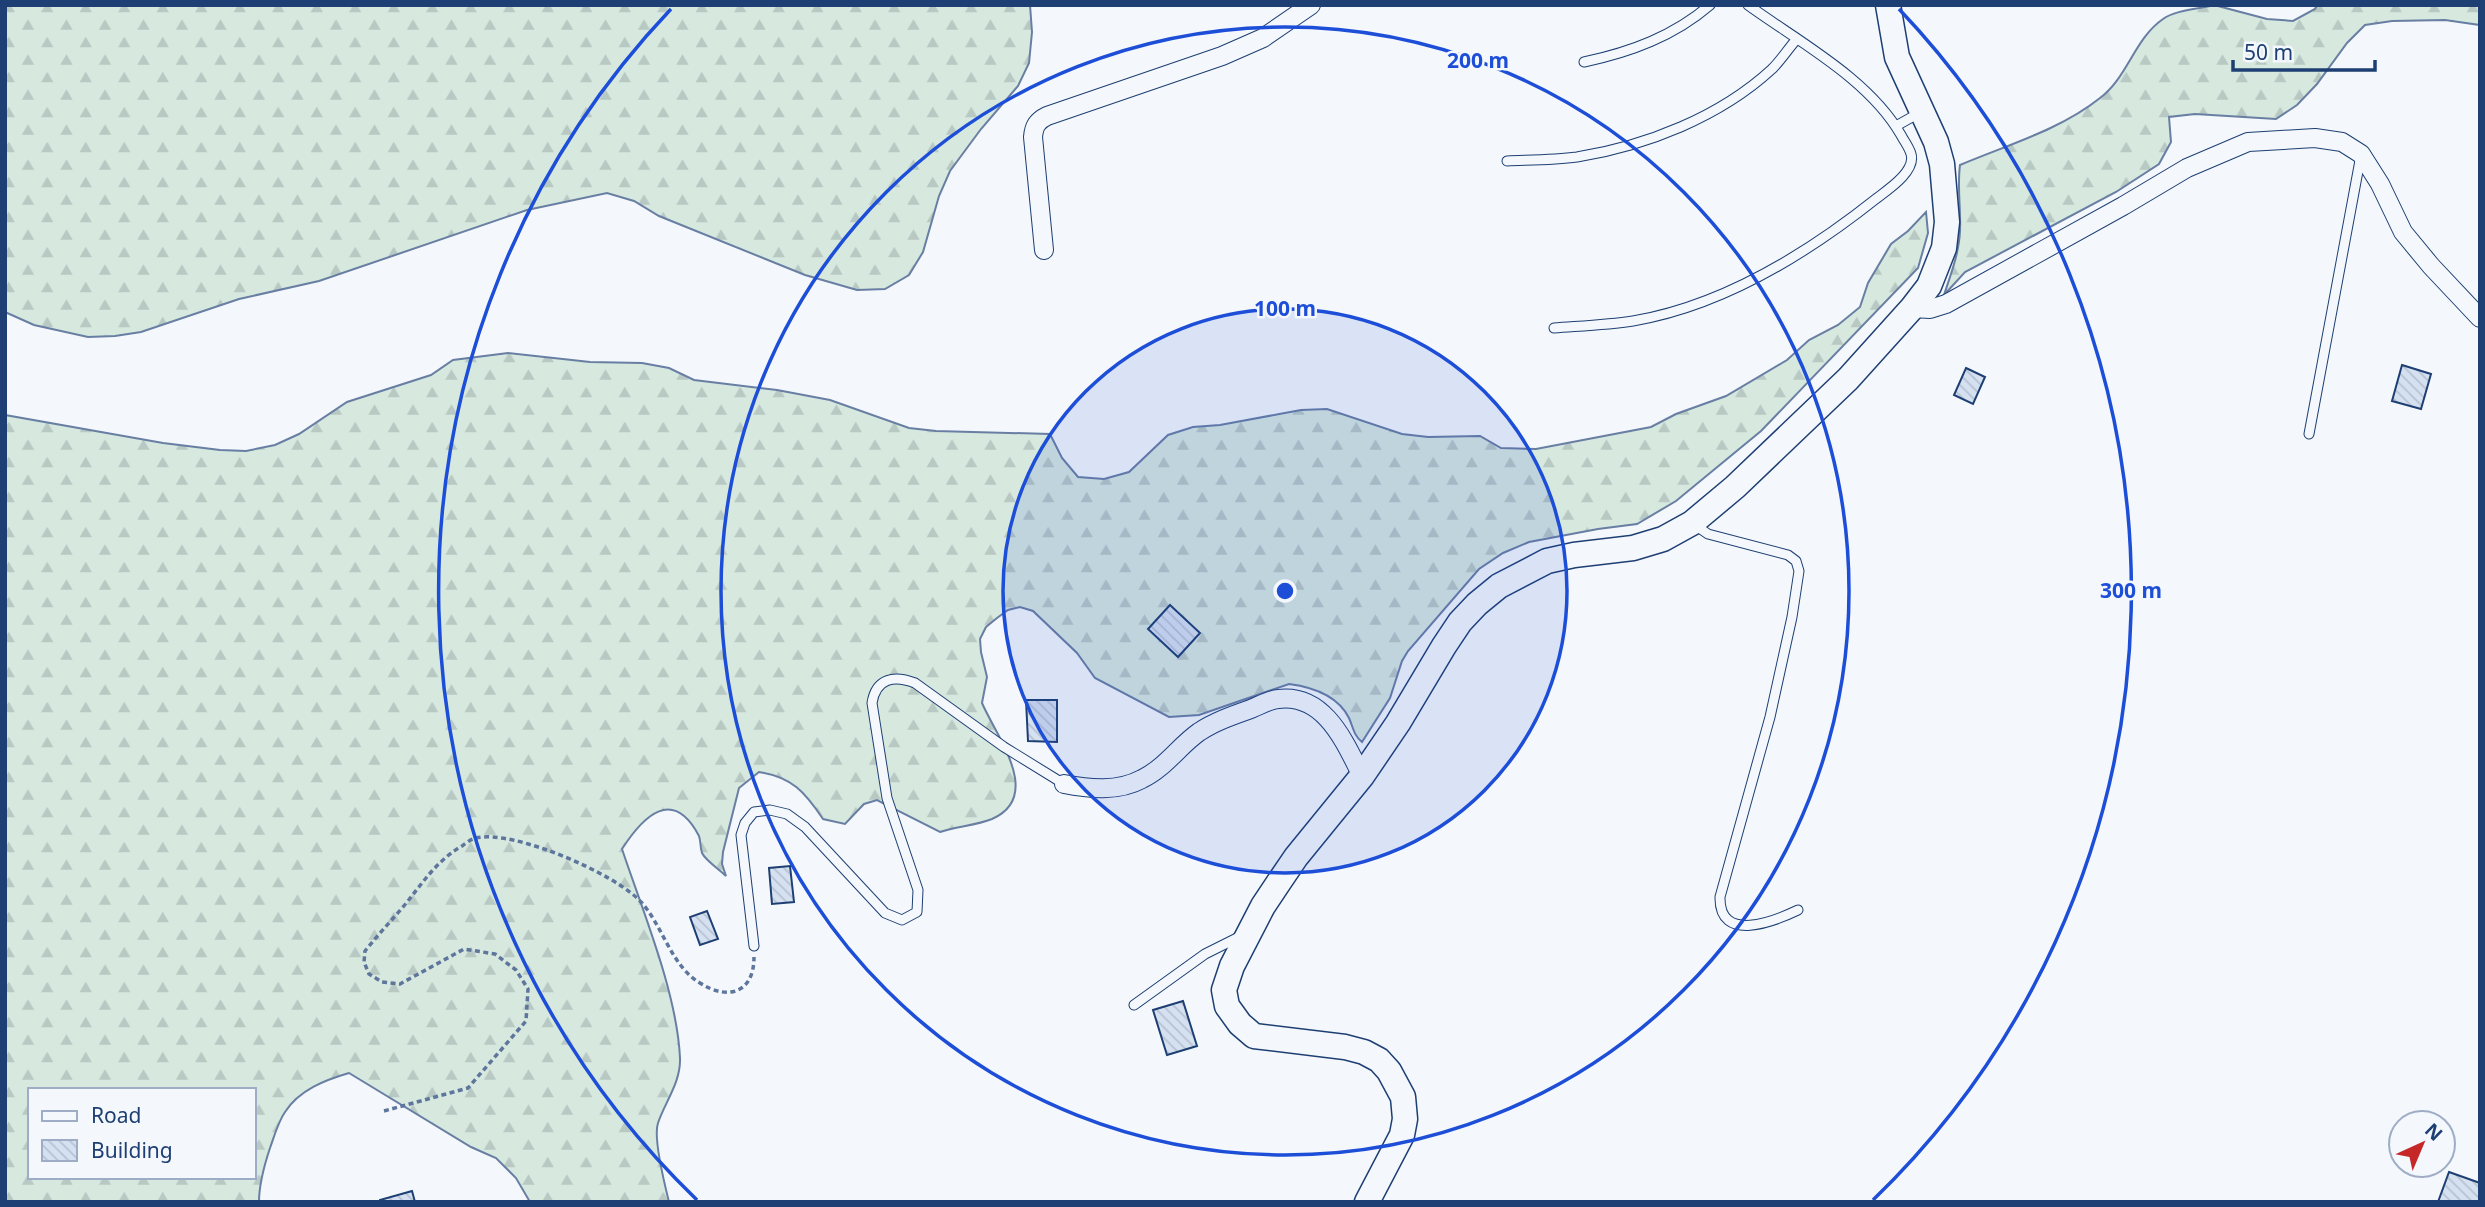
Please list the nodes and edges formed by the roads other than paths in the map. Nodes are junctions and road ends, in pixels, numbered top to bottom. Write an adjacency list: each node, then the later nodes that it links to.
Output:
1 (1311, 5): 11 (street)
2 (1710, 5): 6 (lane)
3 (1748, 5): 5 (lane)
4 (1888, 5): 7 (street)
5 (1796, 40): 8 (lane); 10 (lane)
6 (1584, 62)
7 (1922, 111): 8 (lane); 12 (street)
8 (1896, 126): 14 (lane)
9 (2361, 154): 12 (street); 13 (street); 15 (lane)
10 (1507, 161)
11 (1044, 250)
12 (1912, 308): 16 (street)
13 (2480, 318)
14 (1554, 328)
15 (2309, 434)
16 (1692, 523): 17 (street); 19 (lane)
17 (1363, 776): 18 (street); 20 (street)
18 (1064, 785): 21 (lane)
19 (1798, 910)
20 (1249, 932): 22 (lane); 23 (street)
21 (754, 946)
22 (1134, 1005)
23 (1367, 1202)

